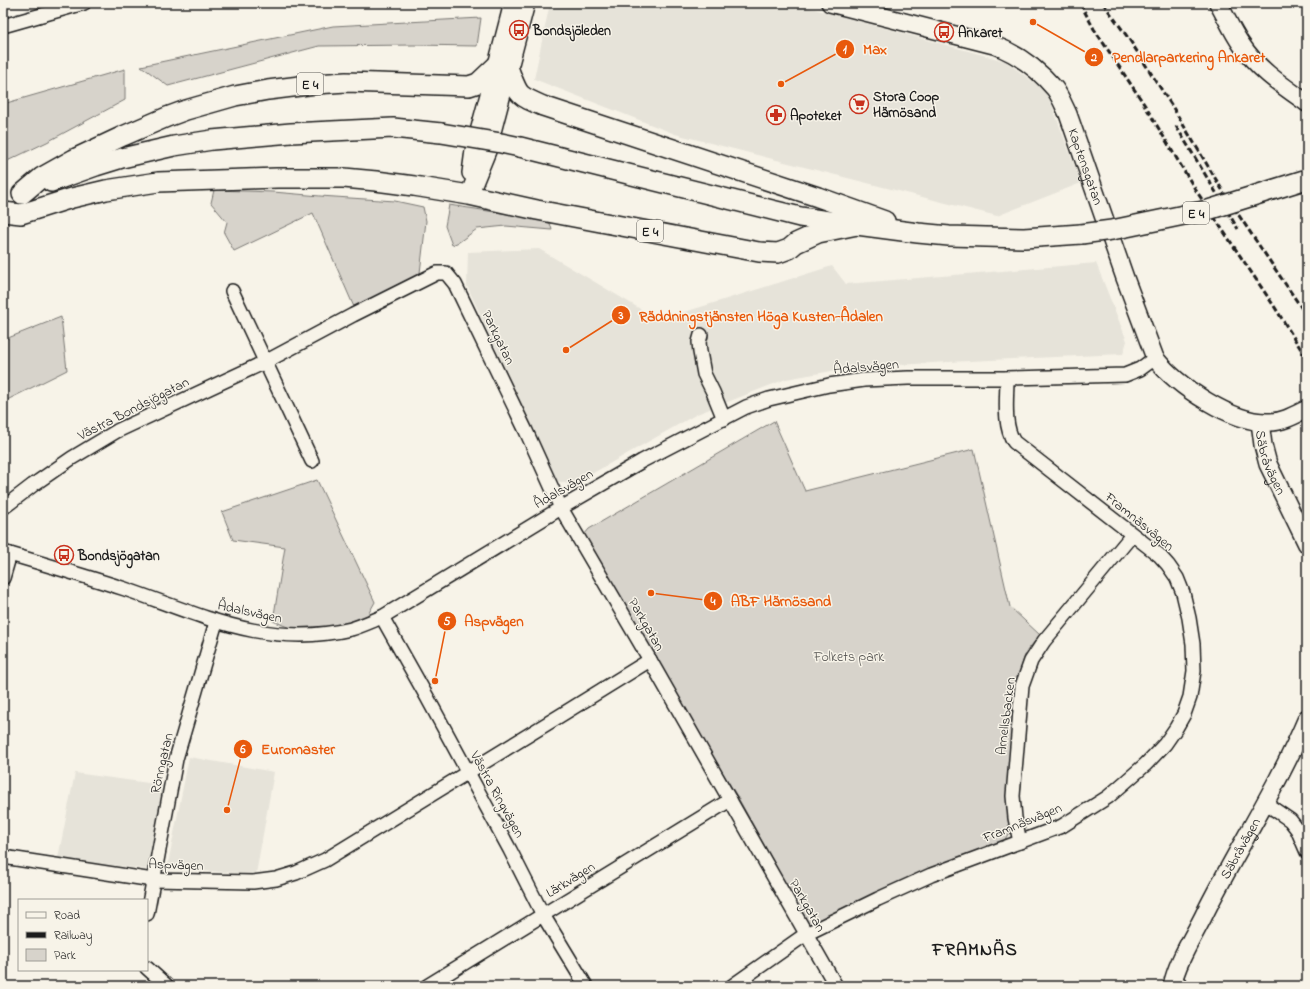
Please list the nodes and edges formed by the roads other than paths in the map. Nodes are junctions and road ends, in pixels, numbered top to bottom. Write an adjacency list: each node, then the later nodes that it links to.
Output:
1 (84, 3): 6 (street)
2 (513, 3): 7 (main road)
3 (526, 3): 7 (main road)
4 (830, 3): 20 (main road, Kaptensgatan)
5 (1218, 3): 8 (main road)
6 (3, 26)
7 (503, 68): 11 (highway, E 4); 12 (main road); 16 (highway, E 4)
8 (1307, 103)
9 (291, 133): 11 (highway, E 4); 14 (highway, E 4); 15 (highway, E 4, bridge)
10 (1307, 179): 16 (highway, E 4, bridge)
11 (22, 194): 13 (highway, E 4)
12 (469, 195): 14 (highway, E 4); 15 (highway, E 4)
13 (3, 202)
14 (3, 212)
15 (857, 226): 16 (highway, E 4)
16 (918, 233)
17 (444, 273): 21 (street, Västra Bondsjögatan); 28 (street, Parkgatan)
18 (232, 291): 21 (street)
19 (701, 335): 24 (street)
20 (1155, 358): 22 (street, Ådalsvägen); 25 (main road, Kaptensgatan)
21 (266, 362): 26 (street); 27 (street, Västra Bondsjögatan)
22 (1007, 378): 24 (street, Ådalsvägen); 29 (street, Framnäsvägen)
23 (1307, 409): 25 (main road, Kaptensgatan)
24 (724, 419): 28 (street, Ådalsvägen)
25 (1260, 422): 30 (main road, Säbråvägen)
26 (312, 461)
27 (3, 508)
28 (561, 508): 33 (street, Ådalsvägen); 35 (street, Parkgatan)
29 (1132, 534): 40 (street, Arnellsbacken); 40 (street, Framnäsvägen)
30 (1307, 544)
31 (6, 553): 32 (street); 34 (street, Ådalsvägen)
32 (3, 578)
33 (382, 616): 34 (street, Ådalsvägen); 37 (street, Västra Ringvägen)
34 (216, 622): 43 (street, Rönngatan)
35 (650, 660): 37 (street, Aspvägen); 38 (street, Parkgatan)
36 (1307, 718): 39 (main road, Säbråvägen)
37 (468, 773): 43 (street, Aspvägen); 45 (street, Västra Ringvägen)
38 (730, 800): 45 (street, Lärkvägen); 46 (street, Parkgatan)
39 (1265, 803): 41 (street); 48 (main road, Säbråvägen)
40 (1020, 842): 46 (street, Framnäsvägen)
41 (1307, 852)
42 (3, 857): 43 (street, Aspvägen)
43 (152, 880): 44 (street, Rönngatan)
44 (148, 907)
45 (543, 915): 50 (street, Lärkvägen); 51 (street, Västra Ringvägen)
46 (806, 934): 52 (street, Framnäsvägen); 53 (street, Parkgatan)
47 (148, 969): 49 (street)
48 (1176, 984)
49 (167, 986)
50 (427, 986)
51 (586, 986)
52 (732, 986)
53 (836, 986)

